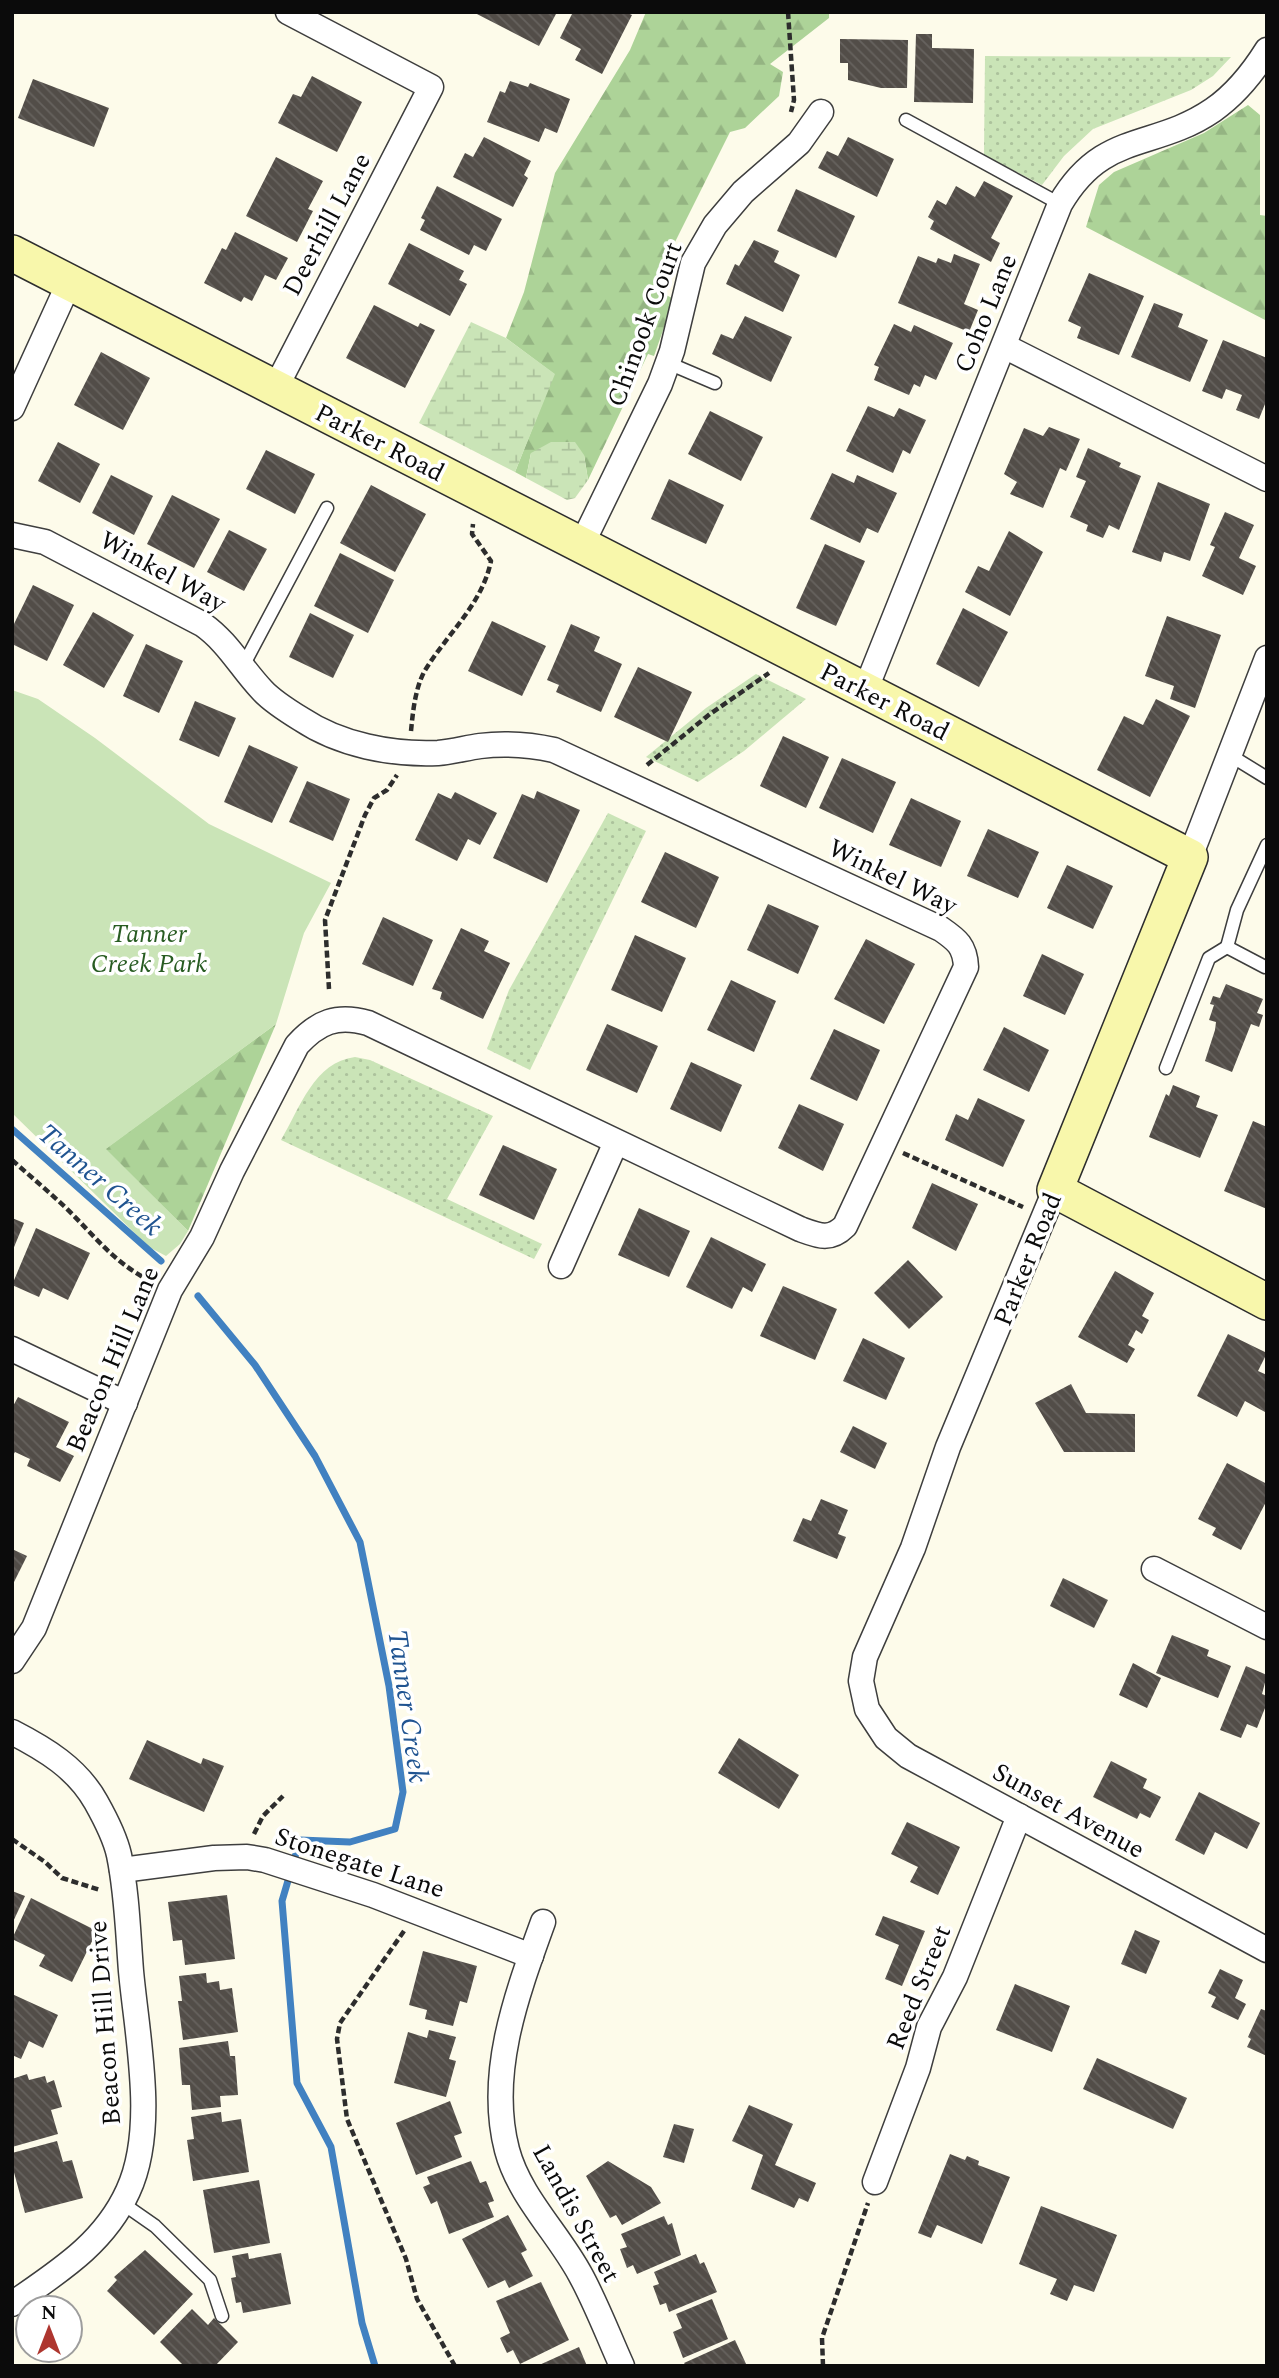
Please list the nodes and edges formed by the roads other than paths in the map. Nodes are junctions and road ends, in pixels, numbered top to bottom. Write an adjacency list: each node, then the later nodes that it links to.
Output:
1 (288, 12): 11 (street, Deerhill Lane)
2 (1267, 50): 5 (street, Coho Lane)
3 (821, 112): 9 (street, Chinook Court)
4 (906, 120): 5 (lane)
5 (1060, 204): 8 (street, Coho Lane)
6 (12, 253): 7 (street, Parker Road)
7 (69, 283): 11 (street, Parker Road); 12 (street)
8 (1004, 346): 13 (street); 19 (street, Coho Lane)
9 (667, 363): 10 (lane); 16 (street, Chinook Court)
10 (715, 383)
11 (275, 388): 16 (street, Parker Road)
12 (12, 408)
13 (1267, 479)
14 (327, 508): 18 (lane)
15 (12, 535): 18 (street, Winkel Way)
16 (581, 546): 19 (street, Parker Road)
17 (1267, 658): 20 (street)
18 (243, 666): 28 (street, Winkel Way)
19 (865, 691): 23 (street, Parker Road)
20 (1228, 754): 21 (lane); 23 (street)
21 (1267, 778)
22 (1267, 845): 24 (lane)
23 (1190, 857): 29 (street, Parker Road)
24 (1227, 947): 25 (lane); 27 (lane)
25 (1265, 967)
26 (328, 1020): 28 (street, Winkel Way); 33 (street, Beacon Hill Lane)
27 (1166, 1068)
28 (616, 1142): 30 (street)
29 (1049, 1204): 31 (street); 37 (street, Parker Road)
30 (561, 1266)
31 (1267, 1302)
32 (12, 1349): 33 (street)
33 (125, 1403): 36 (street, Beacon Hill Lane)
34 (1154, 1569): 35 (street)
35 (1267, 1627)
36 (12, 1661)
37 (864, 1700): 39 (street, Sunset Avenue)
38 (12, 1732): 40 (street, Beacon Hill Drive)
39 (1019, 1816): 42 (street, Sunset Avenue); 44 (street, Reed Street)
40 (122, 1870): 43 (street, Stonegate Lane); 45 (street, Beacon Hill Drive)
41 (543, 1922): 43 (street, Landis Street)
42 (1267, 1950)
43 (531, 1956): 48 (street, Landis Street)
44 (875, 2182)
45 (122, 2203): 46 (street, Beacon Hill Drive); 47 (lane)
46 (12, 2304)
47 (222, 2316)
48 (622, 2366)

